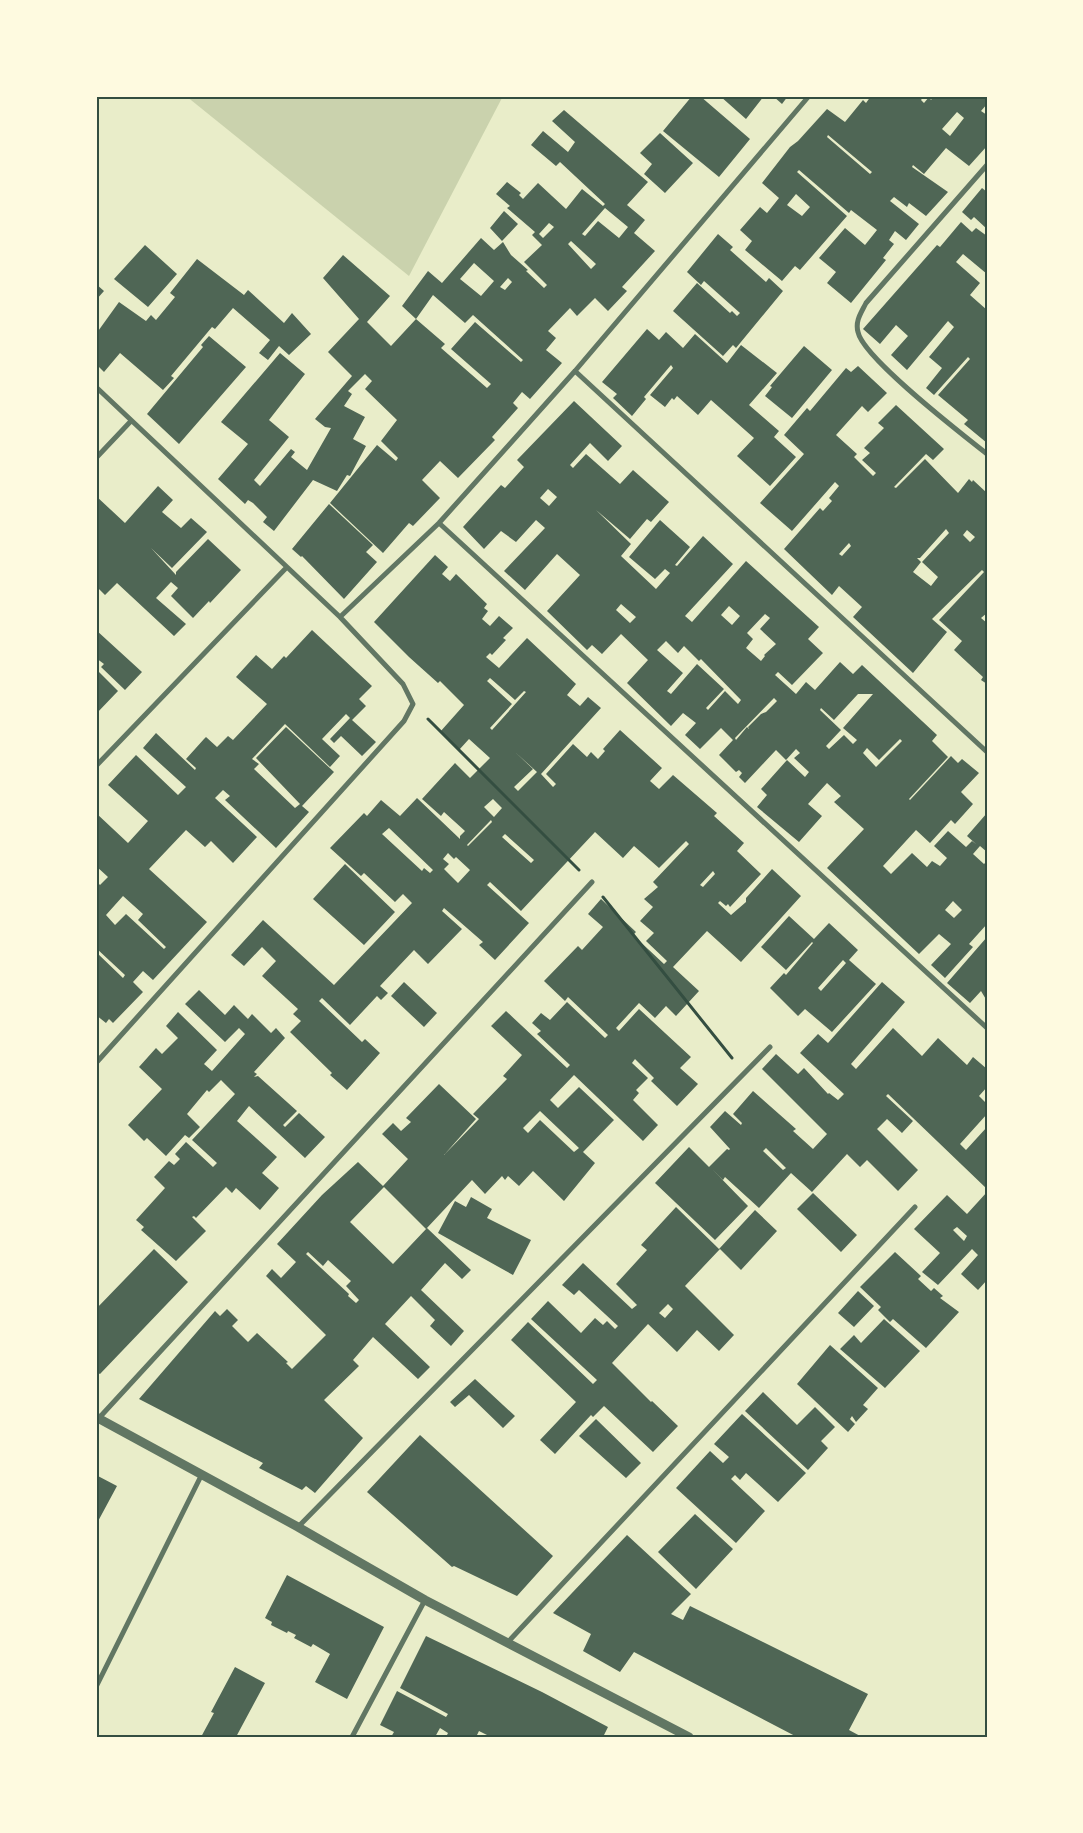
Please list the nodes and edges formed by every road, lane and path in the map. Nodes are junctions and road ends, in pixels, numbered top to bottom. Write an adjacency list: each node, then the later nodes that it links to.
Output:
1 (809, 96): 3 (street)
2 (987, 165): 6 (street)
3 (575, 371): 8 (street); 11 (street)
4 (96, 387): 5 (street)
5 (131, 421): 7 (street); 9 (street)
6 (987, 454)
7 (96, 458)
8 (439, 523): 10 (street); 14 (street)
9 (287, 567): 10 (street); 12 (street)
10 (340, 617): 16 (street)
11 (987, 752)
12 (96, 766)
13 (592, 882): 18 (street)
14 (987, 1028)
15 (770, 1048): 20 (street)
16 (96, 1063)
17 (915, 1207): 22 (street)
18 (98, 1417): 19 (street)
19 (202, 1474): 20 (street); 23 (street)
20 (298, 1527): 21 (street)
21 (425, 1600): 22 (street); 24 (street)
22 (508, 1642): 25 (street)
23 (96, 1687)
24 (352, 1737)
25 (689, 1737)

